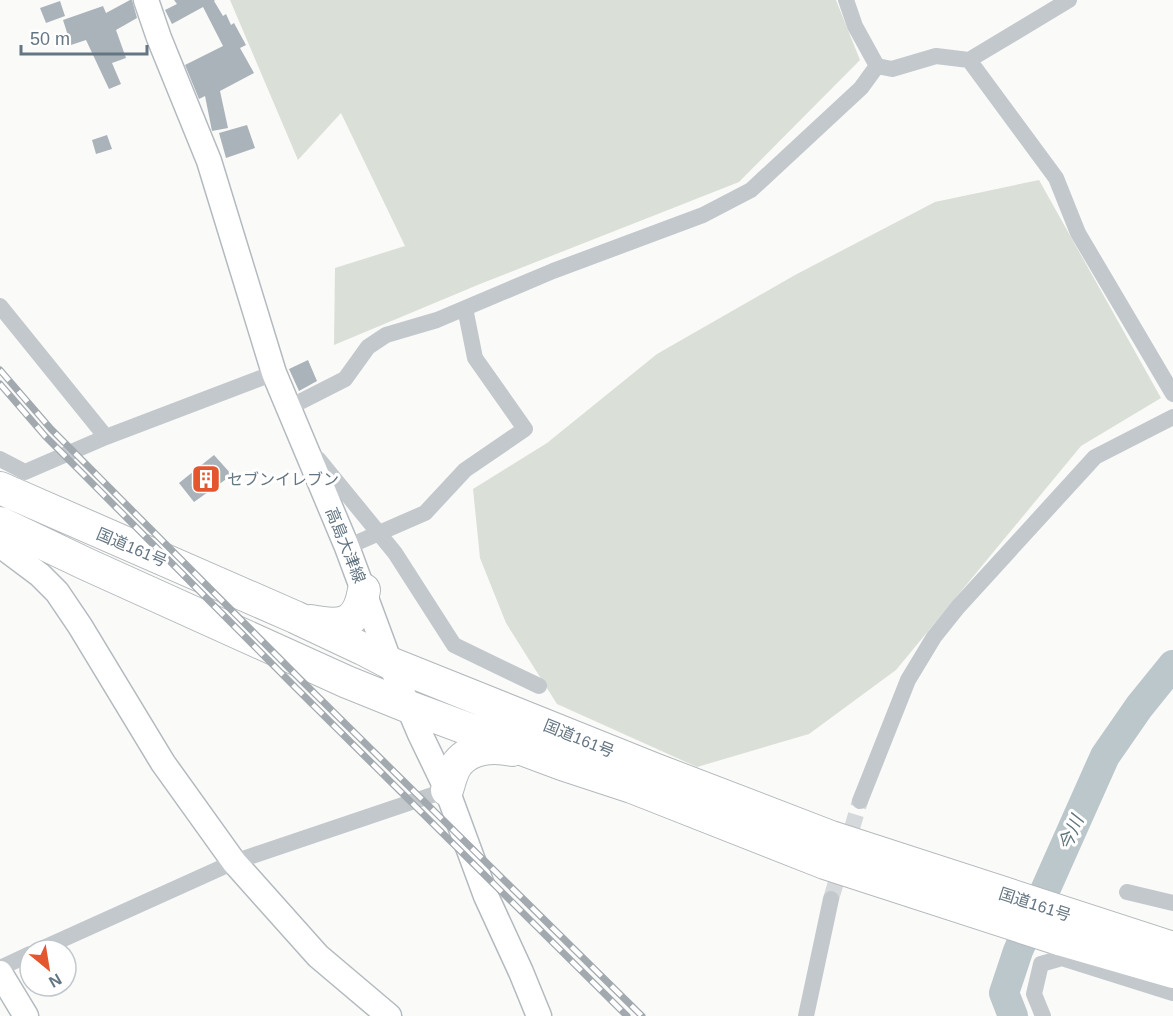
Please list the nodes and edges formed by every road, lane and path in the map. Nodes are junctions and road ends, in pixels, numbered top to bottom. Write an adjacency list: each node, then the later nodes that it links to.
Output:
1 (146, 0): 8 (main road, 高島大津線)
2 (846, 0): 5 (street)
3 (1068, 0): 4 (street)
4 (969, 60): 5 (street); 9 (street)
5 (877, 66): 7 (street)
6 (0, 306): 12 (street)
7 (465, 308): 10 (street); 17 (street)
8 (274, 373): 10 (main road, 高島大津線); 12 (street)
9 (1173, 394)
10 (288, 408): 13 (main road, 高島大津線)
11 (1173, 417): 28 (street)
12 (106, 437): 14 (street)
13 (307, 451): 17 (street); 19 (main road, 高島大津線)
14 (0, 459)
15 (0, 488): 21 (highway, 国道161号)
16 (0, 522): 22 (highway, 国道161号)
17 (378, 533): 19 (street); 23 (street)
18 (0, 545): 29 (main road)
19 (347, 547): 20 (main road, 高島大津線)
20 (368, 603): 21 (highway); 24 (highway)
21 (295, 617): 24 (highway, 国道161号)
22 (321, 670): 24 (highway, 国道161号); 24 (highway)
23 (539, 686)
24 (407, 691): 25 (highway, 国道161号); 26 (highway); 27 (main road); 34 (highway, 国道161号)
25 (562, 764): 26 (highway, 国道161号); 27 (highway)
26 (632, 787): 37 (highway, 国道161号)
27 (447, 790): 29 (street); 42 (main road)
28 (860, 801)
29 (234, 862): 33 (street); 41 (main road)
30 (1127, 892): 32 (street)
31 (831, 899): 43 (street)
32 (1173, 903)
33 (66, 938)
34 (1173, 948)
35 (18, 960): 36 (street)
36 (0, 968)
37 (1173, 972)
38 (0, 974): 40 (main road)
39 (1173, 993): 44 (street)
40 (26, 1016)
41 (389, 1016)
42 (539, 1016)
43 (806, 1016)
44 (1042, 1016)

